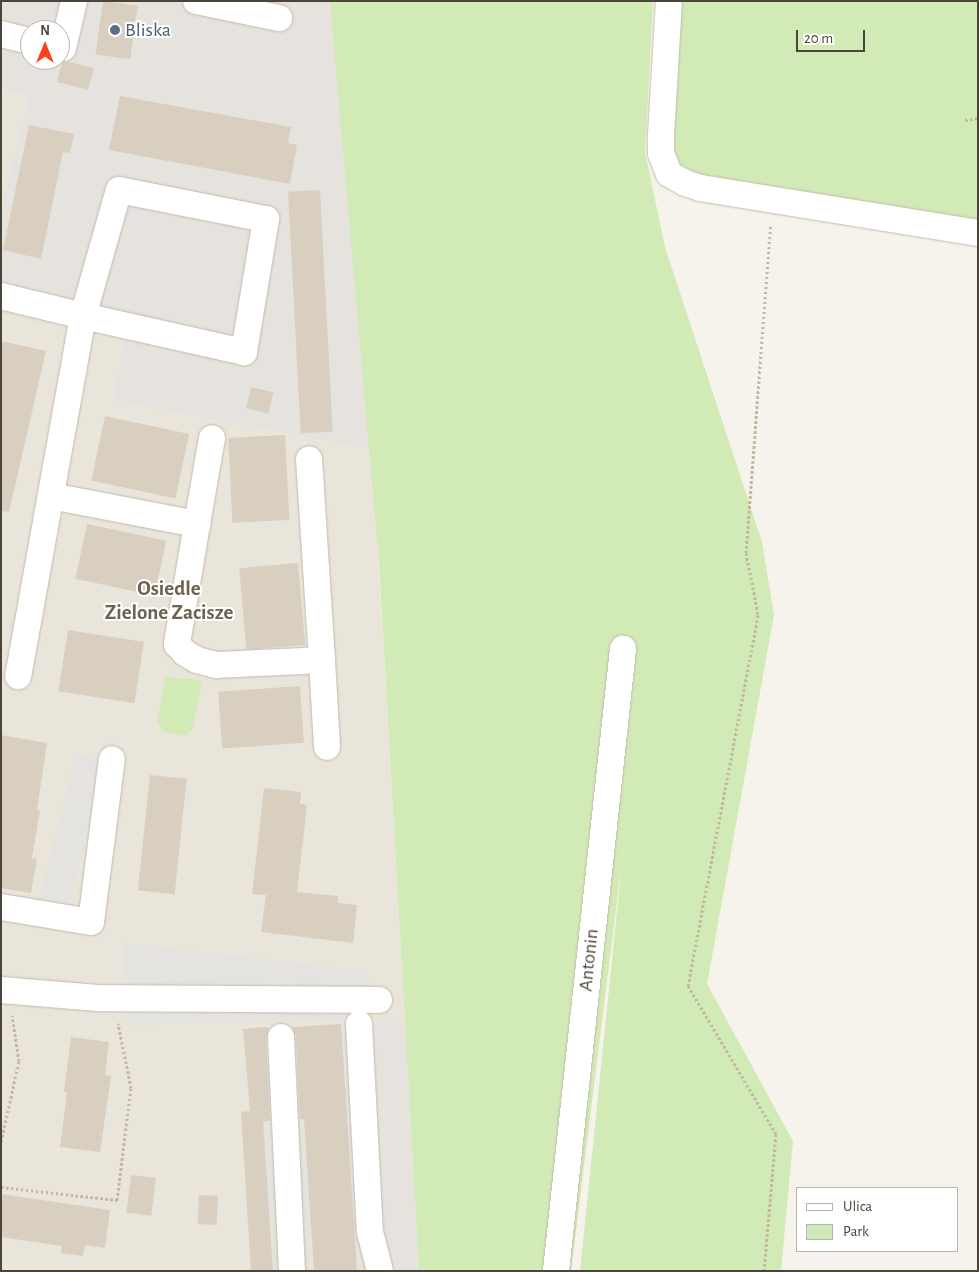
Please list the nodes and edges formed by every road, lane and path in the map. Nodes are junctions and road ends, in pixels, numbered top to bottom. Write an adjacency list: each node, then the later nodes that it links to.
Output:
1 (74, 1): 5 (street)
2 (196, 1): 4 (street)
3 (669, 1): 10 (street)
4 (279, 18)
5 (70, 20)
6 (1, 34): 7 (street)
7 (20, 39)
8 (978, 118): 9 (path)
9 (965, 120)
10 (772, 199): 11 (street); 34 (path)
11 (978, 233)
12 (1, 296): 13 (street)
13 (83, 316): 13 (street); 16 (street)
14 (212, 438): 17 (street)
15 (309, 460): 19 (street)
16 (51, 496): 17 (street); 20 (street)
17 (197, 524): 19 (street)
18 (623, 648): 33 (street, Antonin)
19 (322, 660): 21 (street)
20 (18, 676)
21 (327, 747)
22 (112, 759): 23 (street)
23 (1, 907)
24 (6, 999): 25 (street); 29 (path)
25 (379, 1000)
26 (116, 1016): 30 (path)
27 (359, 1024): 32 (street)
28 (281, 1037): 31 (street)
29 (1, 1142)
30 (1, 1187)
31 (292, 1271)
32 (380, 1271)
33 (556, 1271)
34 (764, 1271)

